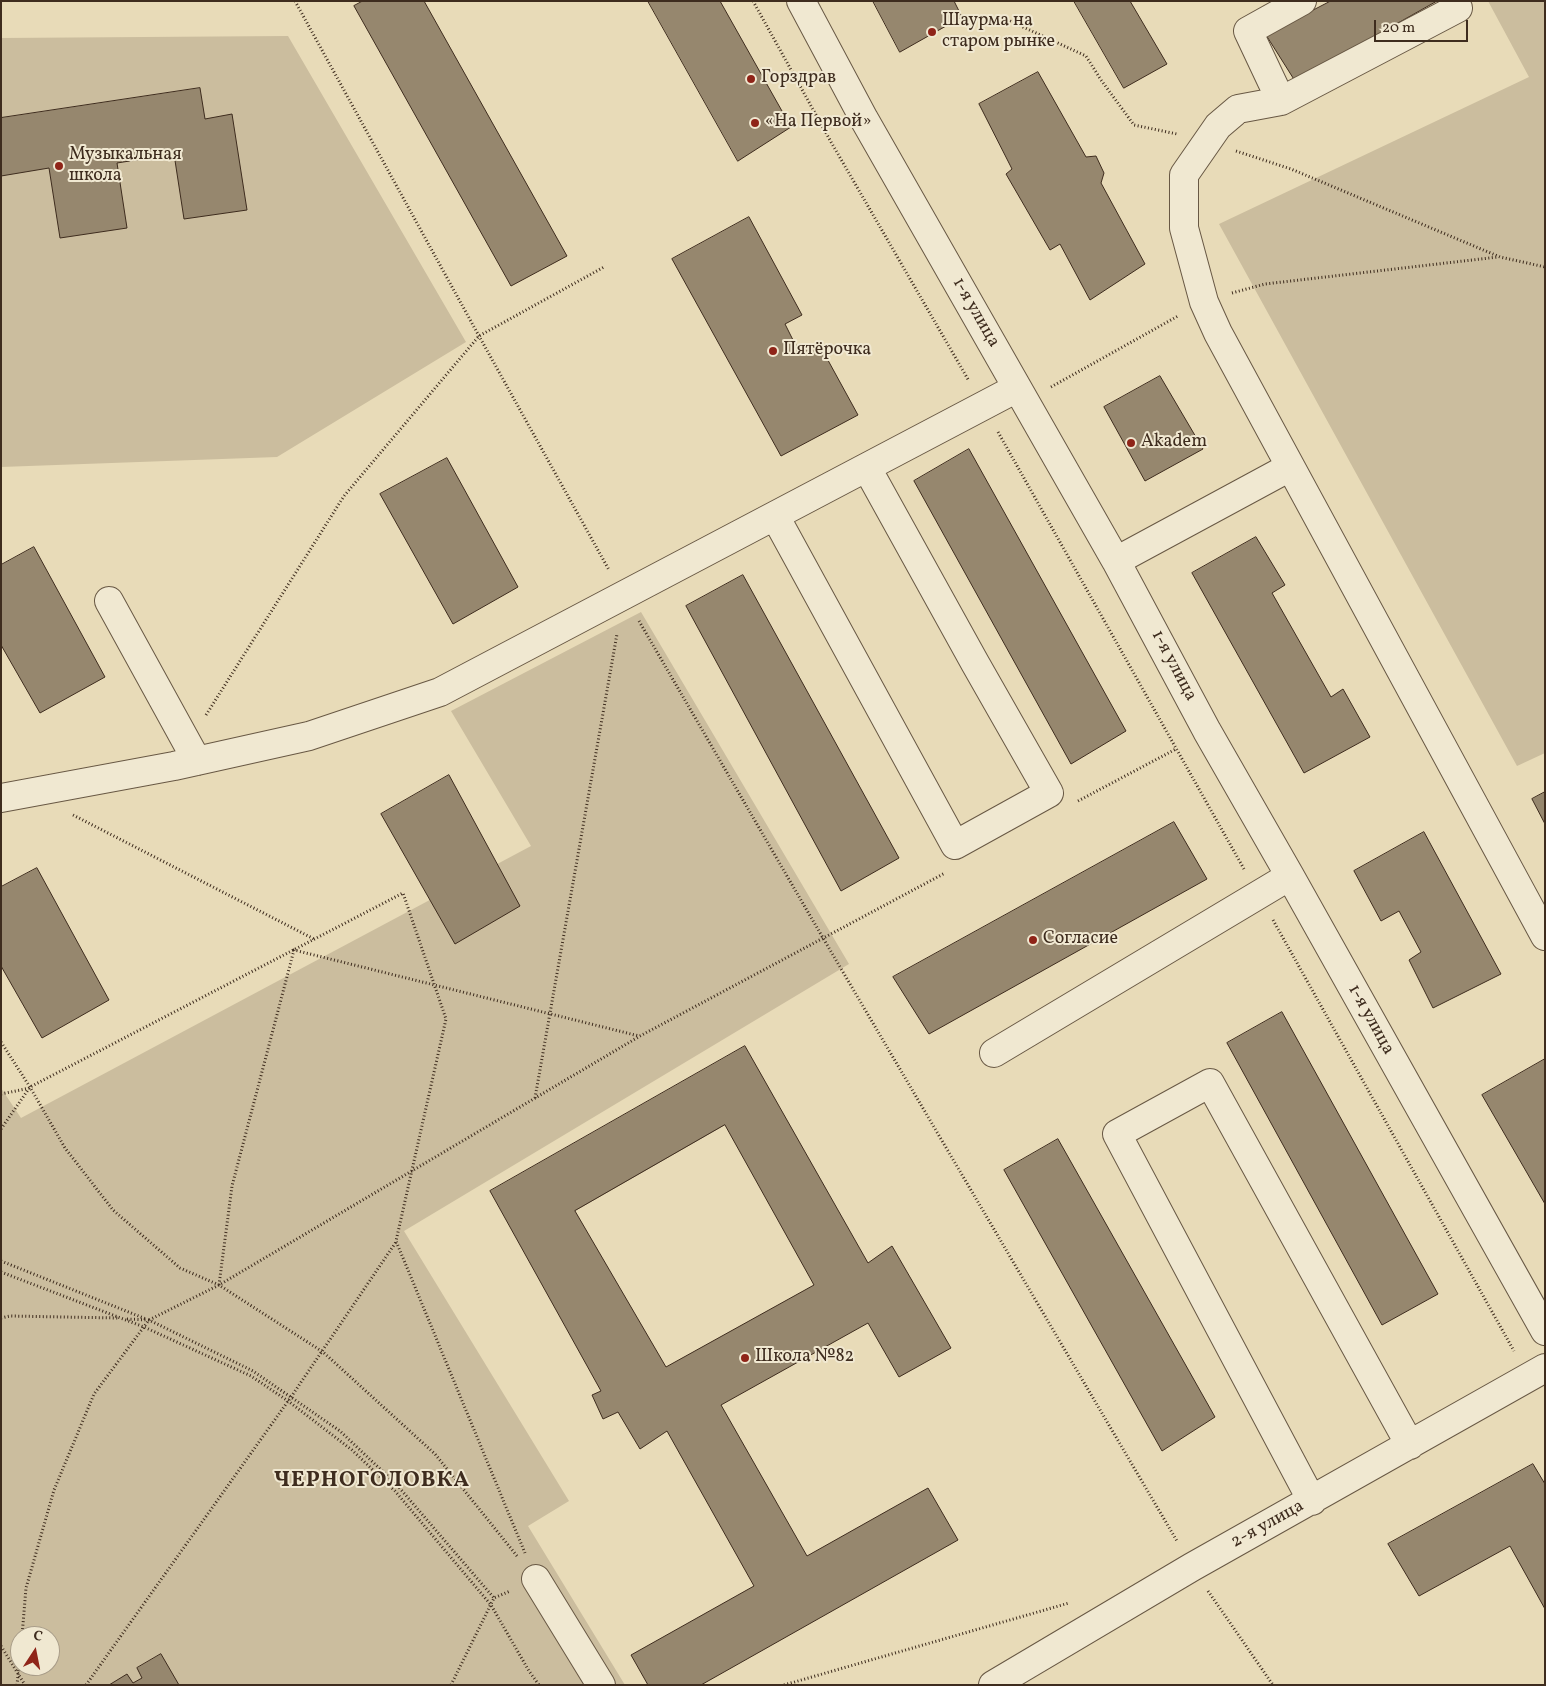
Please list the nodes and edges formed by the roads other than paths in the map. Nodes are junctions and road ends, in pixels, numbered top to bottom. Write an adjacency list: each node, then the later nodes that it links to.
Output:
1 (800, 1): 5 (street, 1-я улица)
2 (1302, 1): 4 (street)
3 (1460, 4): 4 (street)
4 (1281, 101): 6 (street)
5 (1017, 388): 7 (street); 9 (street, 1-я улица)
6 (1290, 467): 9 (street); 14 (street)
7 (867, 468): 8 (street); 8 (street)
8 (775, 516): 11 (street)
9 (1116, 562): 13 (street, 1-я улица)
10 (109, 602): 11 (street)
11 (197, 761): 12 (street)
12 (1, 798)
13 (1290, 876): 15 (street); 16 (street, 1-я улица)
14 (1545, 936)
15 (994, 1053)
16 (1545, 1332)
17 (1537, 1373): 18 (street, 2-я улица)
18 (1410, 1445): 19 (street, 2-я улица); 19 (street)
19 (1312, 1501): 22 (street, 2-я улица)
20 (536, 1579): 21 (street)
21 (601, 1685)
22 (993, 1685)

